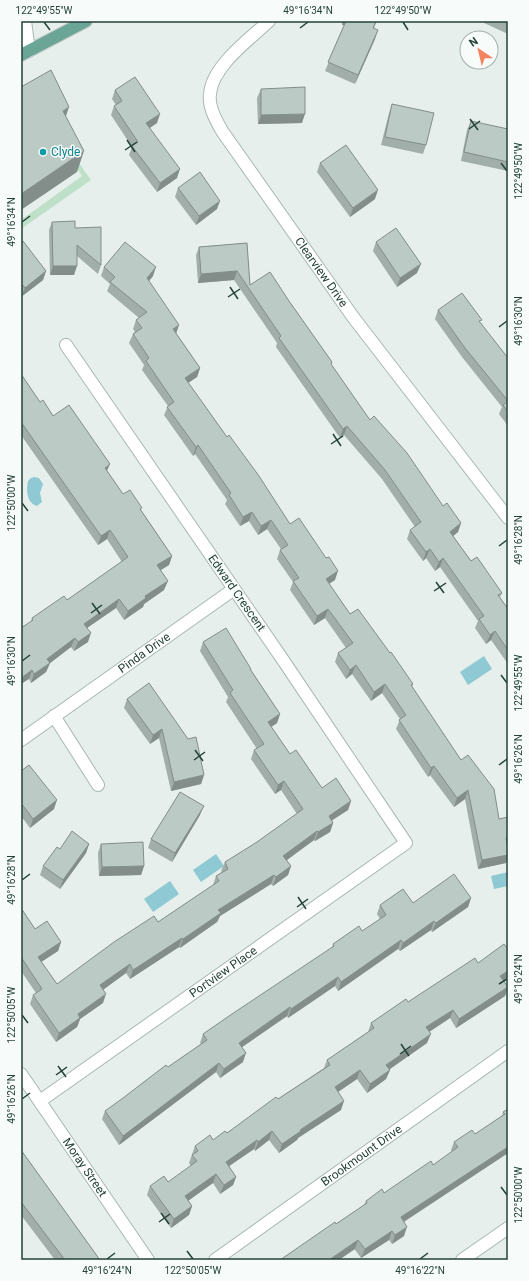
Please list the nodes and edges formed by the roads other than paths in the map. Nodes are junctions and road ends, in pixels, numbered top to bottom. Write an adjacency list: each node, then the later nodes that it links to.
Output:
1 (25, 21): 4 (street)
2 (86, 21): 4 (main road)
3 (269, 21): 6 (street, Clearview Drive)
4 (25, 53)
5 (66, 345): 7 (street, Edward Crescent)
6 (508, 518)
7 (234, 588): 8 (street, Pinda Drive); 11 (street, Edward Crescent)
8 (54, 716): 9 (street, Pinda Drive); 10 (street)
9 (21, 740)
10 (98, 785)
11 (406, 843): 14 (street, Portview Place)
12 (508, 1051): 17 (street, Brookmount Drive)
13 (21, 1074): 14 (street, Moray Street)
14 (40, 1101): 16 (street, Moray Street)
15 (508, 1228): 18 (street)
16 (148, 1260)
17 (215, 1260)
18 (462, 1260)

